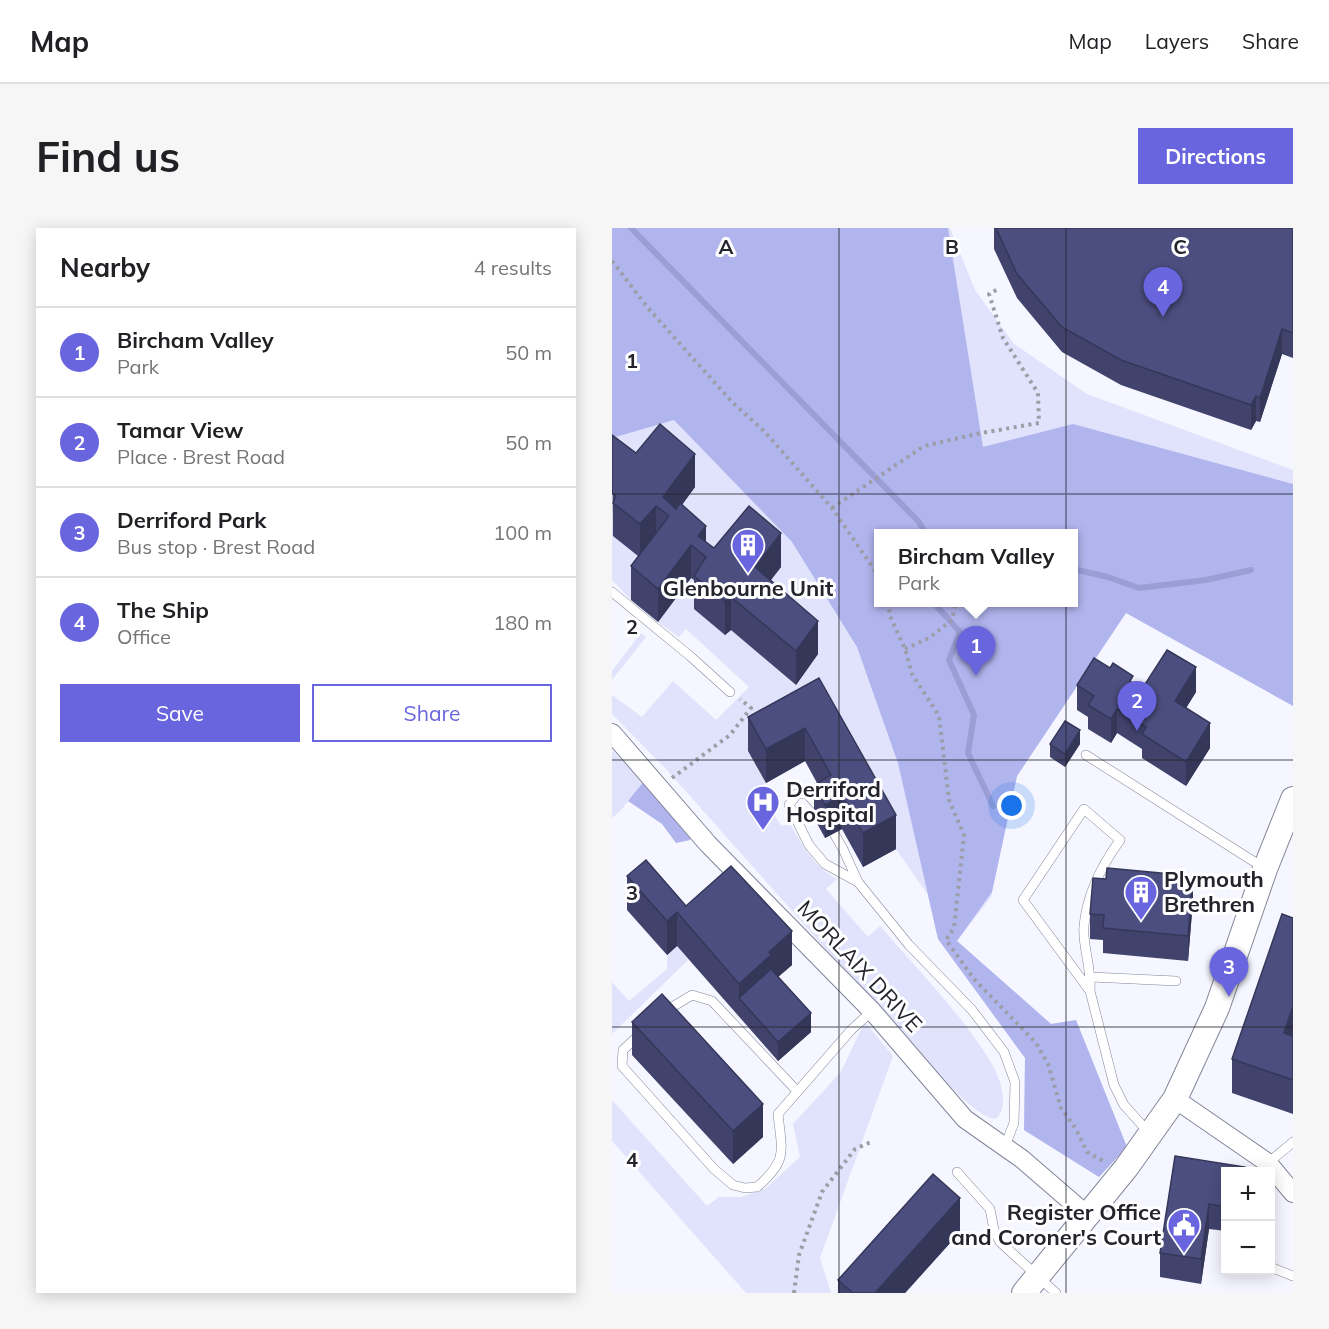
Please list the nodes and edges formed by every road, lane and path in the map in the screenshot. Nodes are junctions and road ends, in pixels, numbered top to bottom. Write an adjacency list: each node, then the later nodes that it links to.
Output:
1 (612, 261): 3 (path)
2 (998, 289): 3 (path)
3 (832, 508): 4 (path)
4 (874, 568)
5 (612, 592): 9 (lane)
6 (889, 607): 8 (path)
7 (955, 607): 8 (path)
8 (905, 649): 30 (path)
9 (730, 692)
10 (751, 708): 13 (path)
11 (612, 733): 20 (street, MORLAIX DRIVE)
12 (1086, 755): 15 (lane)
13 (686, 768)
14 (1293, 799): 15 (street)
15 (1265, 868): 24 (street)
16 (858, 882): 16 (lane); 28 (lane)
17 (1091, 977): 18 (lane); 19 (lane); 19 (lane)
18 (1176, 981)
19 (1090, 991): 25 (lane)
20 (872, 1011): 23 (lane); 28 (street, MORLAIX DRIVE)
21 (655, 1020): 23 (lane)
22 (647, 1028): 23 (lane)
23 (797, 1091)
24 (1175, 1099): 25 (street); 29 (street)
25 (1151, 1135): 30 (street)
26 (871, 1142): 37 (path)
27 (1293, 1142): 29 (lane)
28 (1005, 1146): 33 (street, MORLAIX DRIVE)
29 (1268, 1163): 32 (street)
30 (1126, 1168): 33 (street)
31 (957, 1172): 36 (lane)
32 (1293, 1193)
33 (1088, 1216): 36 (street)
34 (1275, 1269): 35 (lane)
35 (1293, 1276)
36 (1031, 1285): 38 (lane)
37 (794, 1293)
38 (1056, 1293)

